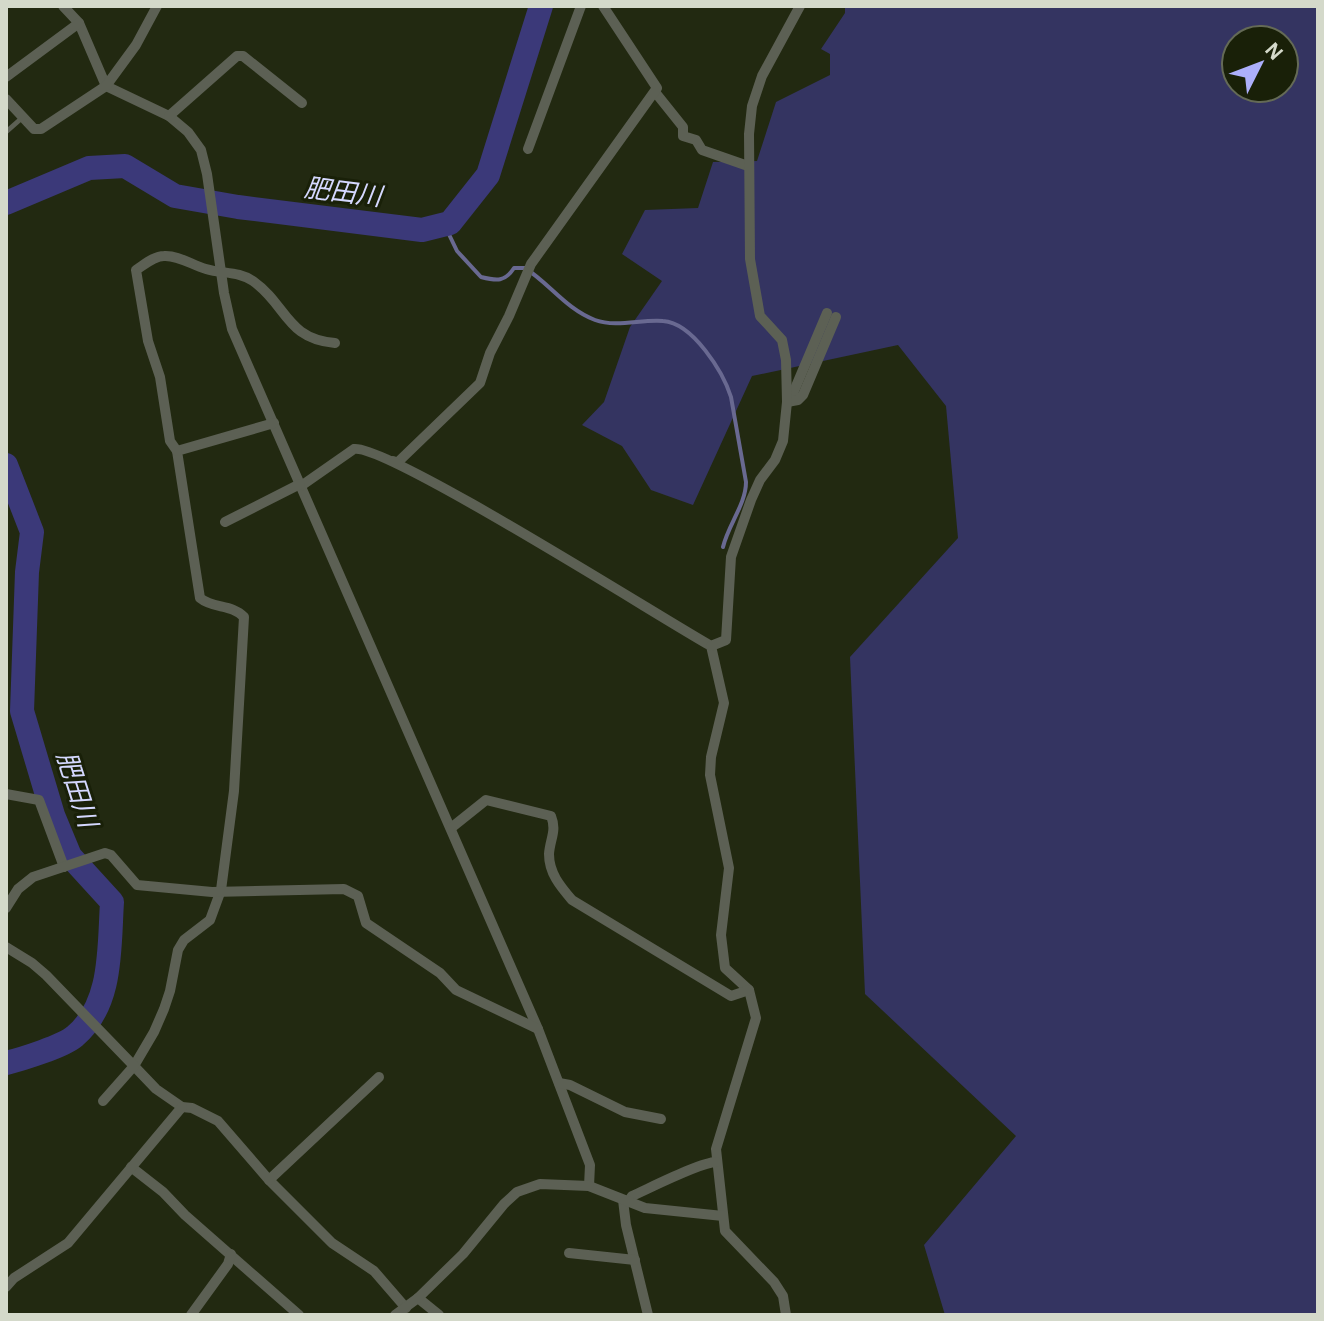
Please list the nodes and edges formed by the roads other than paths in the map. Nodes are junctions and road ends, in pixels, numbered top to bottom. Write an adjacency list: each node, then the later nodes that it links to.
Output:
1 (157, 6): 8 (street)
2 (581, 6): 15 (street)
3 (603, 6): 9 (street)
4 (800, 6): 16 (street)
5 (66, 7): 6 (street)
6 (79, 23): 7 (street); 8 (street)
7 (6, 77)
8 (106, 86): 12 (street); 13 (street)
9 (655, 92): 16 (street); 23 (street)
10 (6, 99): 13 (street)
11 (302, 103): 12 (street)
12 (169, 116): 17 (street)
13 (23, 117): 14 (lane)
14 (6, 132)
15 (528, 149)
16 (748, 166): 20 (street)
17 (221, 273): 19 (street); 21 (street); 22 (street)
18 (831, 315): 20 (street)
19 (335, 343)
20 (788, 398): 26 (street)
21 (274, 423): 22 (street); 24 (street)
22 (177, 451): 30 (street)
23 (393, 461): 24 (street); 26 (street)
24 (300, 485): 25 (street); 28 (street)
25 (225, 522)
26 (711, 646): 33 (street)
27 (6, 794): 29 (street)
28 (451, 828): 33 (street); 34 (street)
29 (65, 866): 30 (street); 31 (street)
30 (221, 890): 34 (street); 35 (street)
31 (6, 908)
32 (6, 947): 35 (street)
33 (749, 990): 41 (street)
34 (538, 1029): 37 (street)
35 (134, 1066): 38 (street); 39 (street)
36 (379, 1077): 43 (street)
37 (559, 1083): 40 (street); 44 (street)
38 (103, 1101)
39 (182, 1107): 42 (street); 43 (street)
40 (661, 1119)
41 (716, 1162): 45 (street); 46 (street)
42 (131, 1167): 48 (street); 50 (street)
43 (269, 1180): 52 (street)
44 (589, 1186): 45 (street); 51 (street)
45 (625, 1201): 46 (street); 49 (street)
46 (723, 1216): 58 (street)
47 (569, 1253): 49 (street)
48 (231, 1254): 53 (street); 54 (street)
49 (635, 1260): 57 (street)
50 (6, 1287)
51 (418, 1298): 52 (street); 56 (street)
52 (406, 1308): 55 (street)
53 (191, 1315)
54 (299, 1315)
55 (395, 1315)
56 (439, 1315)
57 (648, 1315)
58 (786, 1315)

